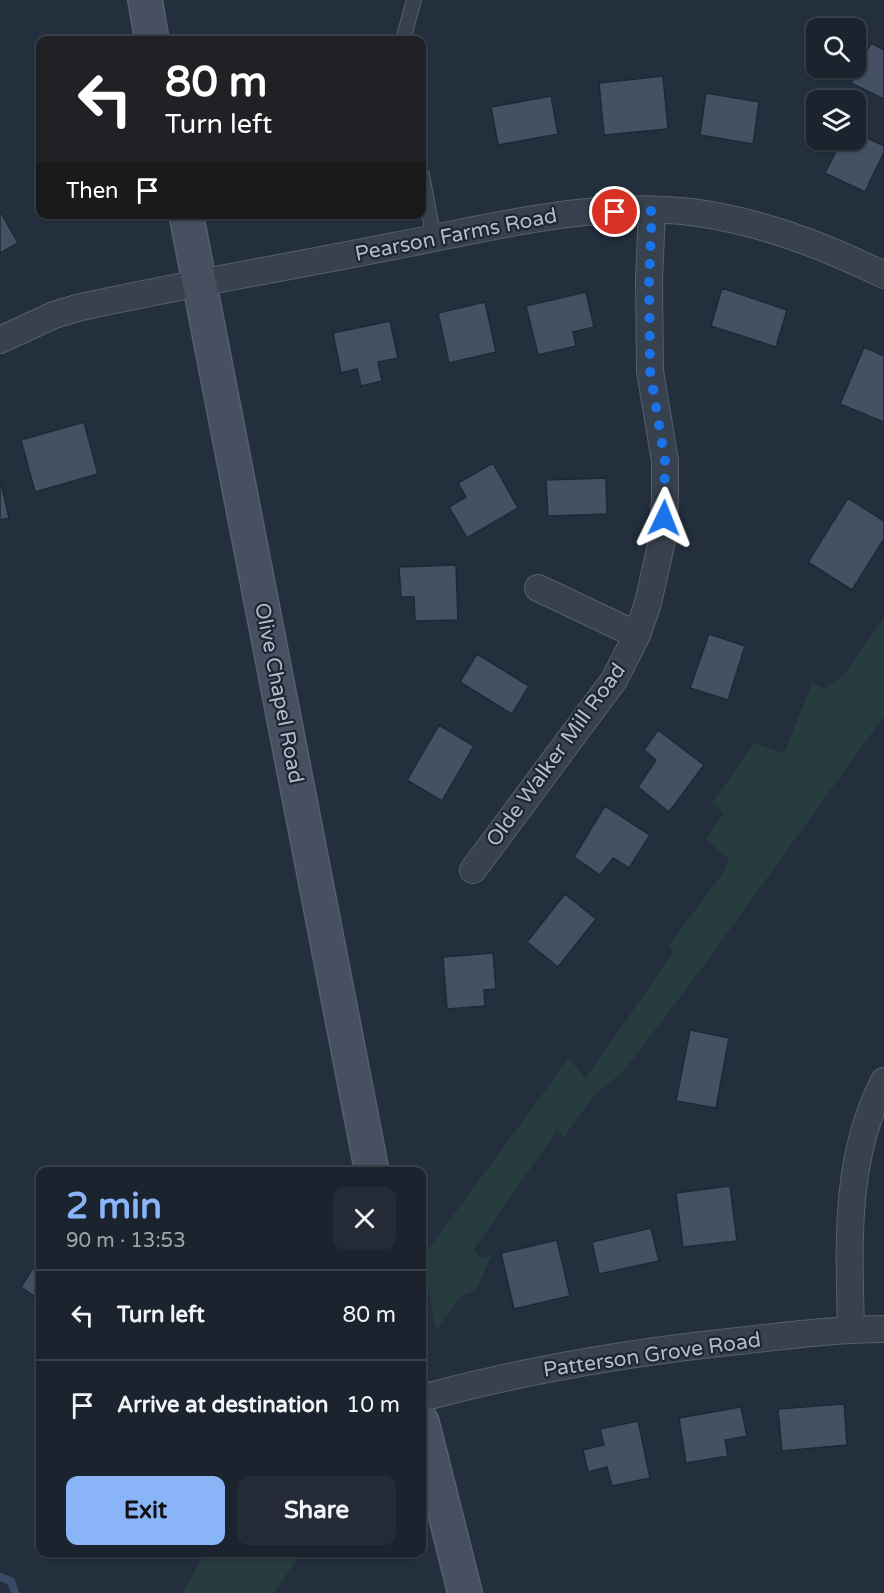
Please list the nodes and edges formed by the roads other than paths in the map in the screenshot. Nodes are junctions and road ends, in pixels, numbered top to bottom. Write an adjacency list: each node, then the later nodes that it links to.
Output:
1 (145, 0): 3 (main road)
2 (414, 0): 4 (lane)
3 (151, 36)
4 (404, 36)
5 (426, 196): 8 (lane)
6 (652, 211): 8 (street, Pearson Farms Road); 9 (street, Pearson Farms Road); 13 (street, Olde Walker Mill Road)
7 (187, 219): 10 (main road, Olive Chapel Road)
8 (434, 239): 10 (street, Pearson Farms Road)
9 (884, 275)
10 (199, 283): 11 (street, Pearson Farms Road); 16 (main road, Olive Chapel Road)
11 (0, 340)
12 (538, 588): 13 (street)
13 (637, 635): 14 (street, Olde Walker Mill Road)
14 (473, 870)
15 (884, 1081): 17 (street)
16 (371, 1167)
17 (851, 1329): 18 (street, Patterson Grove Road); 19 (street, Patterson Grove Road)
18 (884, 1329)
19 (426, 1397)
20 (426, 1438): 21 (main road)
21 (465, 1593)

